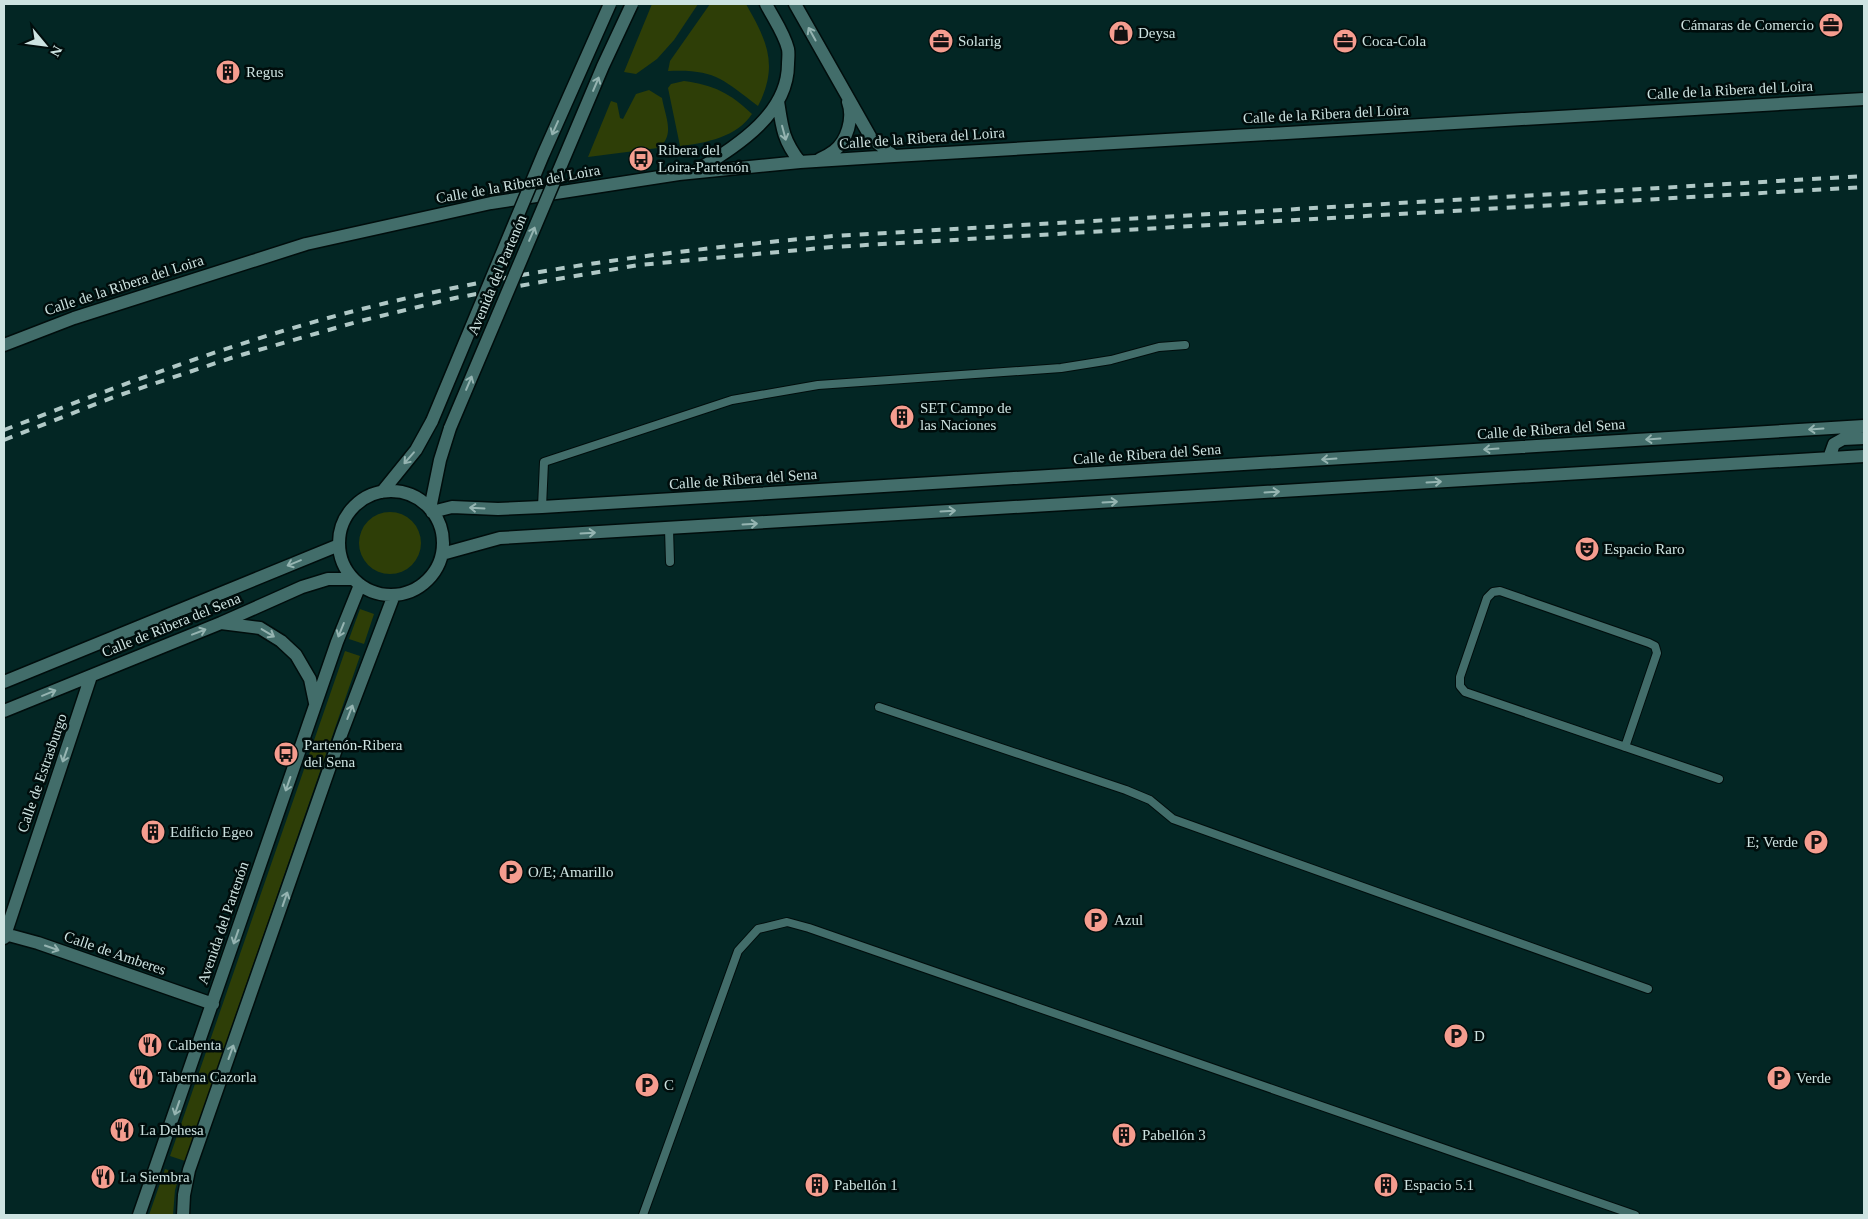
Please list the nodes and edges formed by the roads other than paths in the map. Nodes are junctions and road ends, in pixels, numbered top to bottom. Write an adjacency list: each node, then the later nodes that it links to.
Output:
1 (610, 4): 18 (street, Avenida del Partenón, one-way to 18, bridge)
2 (632, 4): 20 (street, Avenida del Partenón, one-way to 2, bridge)
3 (766, 4): 7 (street)
4 (795, 4): 5 (street, one-way to 4)
5 (844, 90): 8 (street); 10 (street)
6 (1864, 99): 8 (street, Calle de la Ribera del Loira)
7 (778, 101): 9 (street, one-way to 9); 11 (street)
8 (894, 156): 10 (street, Calle de la Ribera del Loira)
9 (800, 162): 10 (street, Calle de la Ribera del Loira); 11 (street, Calle de la Ribera del Loira)
10 (816, 162)
11 (694, 172): 12 (street, Calle de la Ribera del Loira)
12 (4, 345)
13 (1186, 345): 19 (lane)
14 (1864, 426): 19 (street, Calle de Ribera del Sena, one-way to 19)
15 (1864, 438): 17 (street)
16 (1864, 456): 17 (street)
17 (1829, 458): 21 (street, one-way to 17)
18 (382, 492): 20 (street); 22 (street)
19 (542, 507): 20 (street, Calle de Ribera del Sena, one-way to 20)
20 (431, 510): 23 (street)
21 (668, 528): 23 (street, one-way to 21); 24 (lane)
22 (339, 545): 25 (street); 29 (street, Calle de Ribera del Sena, one-way to 29)
23 (442, 554): 26 (street)
24 (670, 562)
25 (356, 582): 26 (street); 27 (street, Calle de Ribera del Sena); 30 (street, Avenida del Partenón, one-way to 30)
26 (394, 595): 39 (street, one-way to 26)
27 (221, 623): 28 (street, Calle de Ribera del Sena, one-way to 27); 30 (street, one-way to 30)
28 (91, 676): 32 (street, Calle de Ribera del Sena, one-way to 28); 35 (street, Calle de Estrasburgo, one-way to 35)
29 (4, 682)
30 (315, 705): 37 (street, Avenida del Partenón, one-way to 37)
31 (879, 707): 36 (lane)
32 (4, 711)
33 (1625, 747): 33 (lane); 34 (lane)
34 (1719, 779)
35 (4, 936): 37 (street, Calle de Amberes, one-way to 37)
36 (1648, 988)
37 (213, 1004): 38 (street, Avenida del Partenón, one-way to 38)
38 (139, 1215)
39 (183, 1215)
40 (643, 1215): 41 (lane)
41 (1635, 1215)

